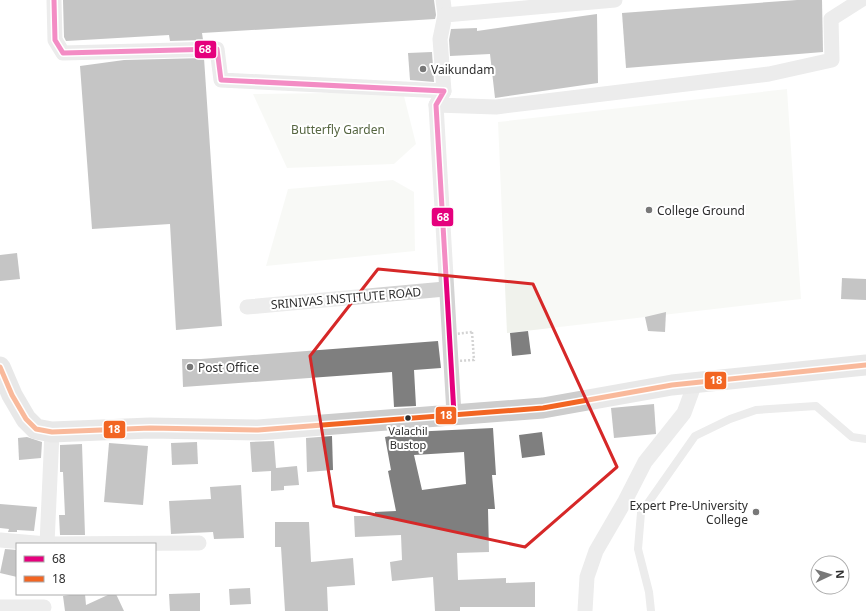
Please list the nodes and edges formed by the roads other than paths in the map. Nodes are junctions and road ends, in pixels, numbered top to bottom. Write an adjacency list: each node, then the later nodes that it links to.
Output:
1 (54, 0): 6 (street)
2 (443, 0): 5 (street)
3 (615, 0): 5 (street)
4 (861, 0): 7 (street)
5 (445, 15): 6 (street)
6 (444, 91): 7 (street)
7 (436, 105): 8 (street)
8 (445, 289): 9 (street, SRINIVAS INSTITUTE ROAD); 13 (street)
9 (247, 307)
10 (866, 365): 12 (main road)
11 (0, 367): 14 (main road)
12 (695, 383): 13 (main road); 23 (street)
13 (454, 414): 14 (main road)
14 (52, 432): 18 (street)
15 (866, 439): 24 (lane)
16 (0, 540): 17 (street)
17 (34, 543)
18 (46, 543)
19 (156, 543): 20 (street)
20 (199, 543)
21 (44, 604): 22 (street)
22 (0, 607)
23 (587, 609)
24 (652, 611)

